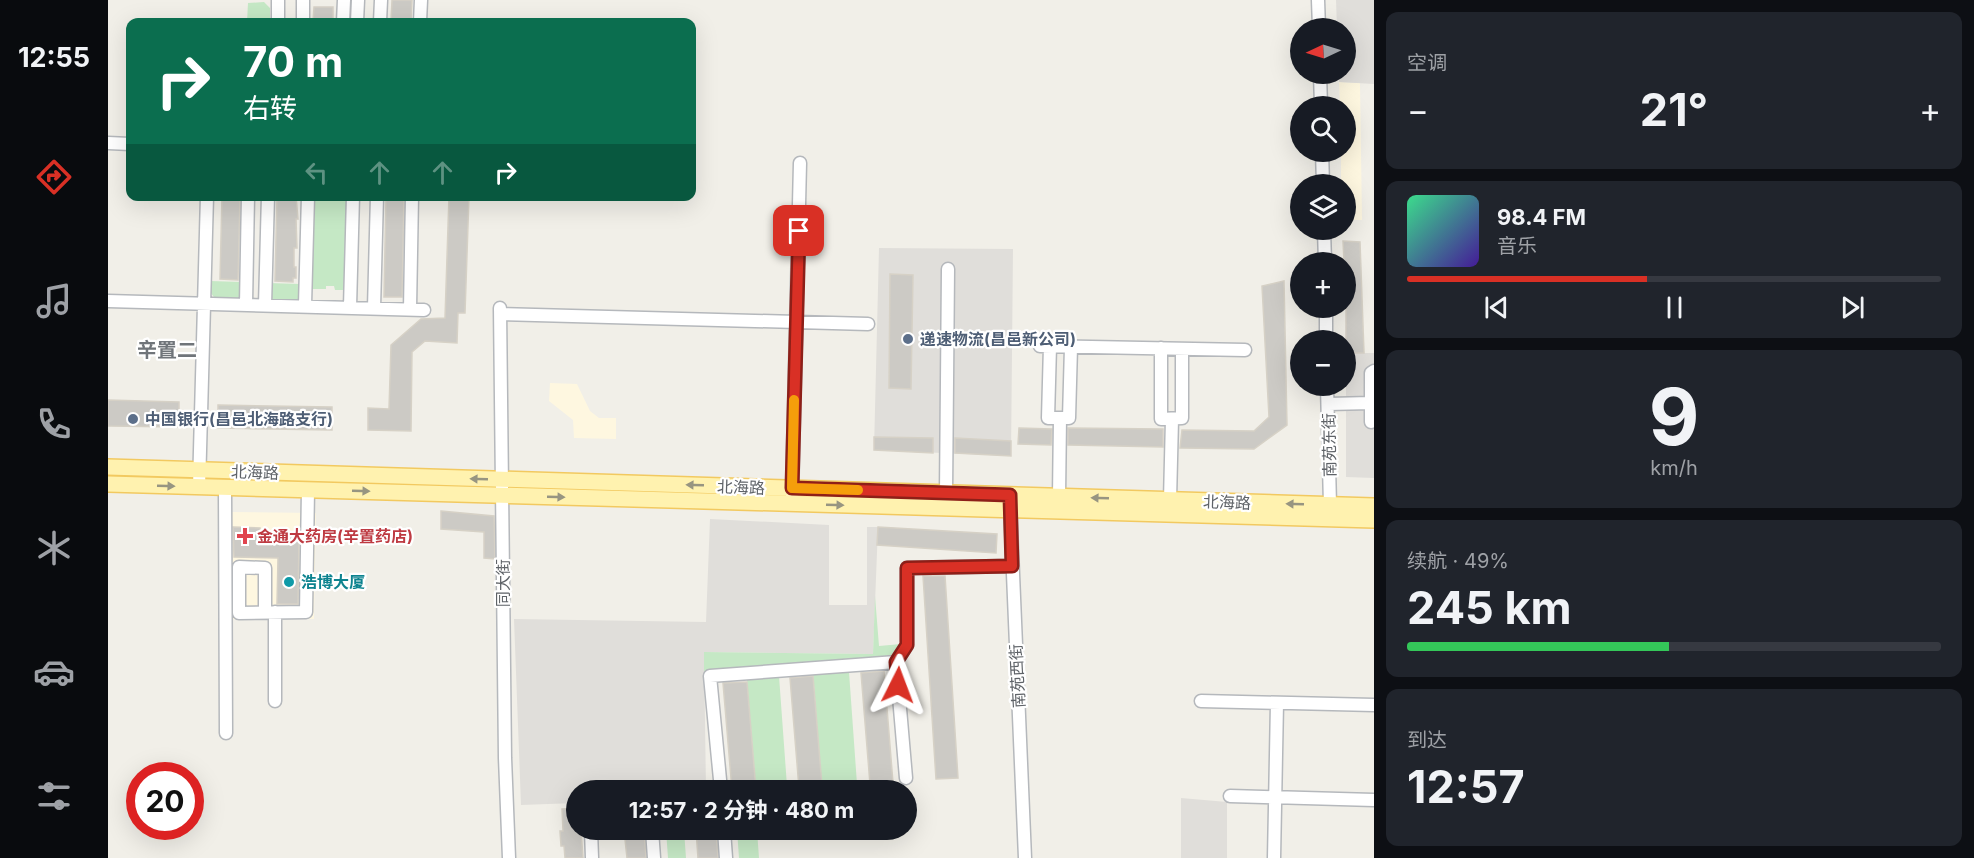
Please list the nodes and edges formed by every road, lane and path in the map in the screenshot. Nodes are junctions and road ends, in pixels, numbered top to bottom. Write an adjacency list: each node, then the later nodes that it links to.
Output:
1 (278, 0): 8 (street)
2 (303, 0): 9 (street)
3 (344, 0): 10 (street)
4 (358, 0): 11 (street)
5 (381, 0): 12 (street)
6 (421, 0): 13 (street)
7 (1318, 0): 14 (street)
8 (278, 18)
9 (303, 18)
10 (343, 18)
11 (357, 18)
12 (380, 18)
13 (420, 18)
14 (1319, 18)
15 (108, 143): 16 (street)
16 (126, 144)
17 (800, 163): 35 (street)
18 (207, 201): 27 (street)
19 (248, 201): 28 (street)
20 (268, 201): 29 (street)
21 (308, 201): 30 (street)
22 (353, 201): 31 (street)
23 (377, 201): 32 (street)
24 (412, 201): 33 (street)
25 (948, 269): 55 (street)
26 (108, 301): 27 (street)
27 (204, 303): 28 (street); 49 (street)
28 (246, 304): 29 (street)
29 (265, 304): 30 (street)
30 (304, 305): 31 (street)
31 (350, 307): 32 (street)
32 (374, 308): 33 (street)
33 (410, 309): 34 (street)
34 (424, 310)
35 (796, 322): 36 (street); 50 (street, 同大街); 57 (street)
36 (868, 324)
37 (1071, 347): 38 (street); 45 (street); 45 (street)
38 (1161, 348): 39 (street); 46 (street)
39 (1182, 349): 40 (street); 46 (street)
40 (1245, 350)
41 (1374, 371): 43 (street)
42 (1328, 396): 44 (street, 南苑东街)
43 (1371, 403): 44 (street); 47 (street)
44 (1328, 404): 61 (street, 南苑东街)
45 (1060, 418): 58 (street)
46 (1172, 419): 59 (street)
47 (1371, 422)
48 (108, 467): 49 (main road, 北海路)
49 (200, 470): 50 (main road, 北海路, one-way to 49); 52 (street)
50 (502, 479): 56 (street, 同大街); 57 (main road, 北海路, one-way to 50)
51 (108, 484): 52 (main road, 北海路, one-way to 52)
52 (199, 487): 53 (main road, 北海路)
53 (225, 487): 54 (main road, 北海路); 70 (street)
54 (308, 490): 56 (main road, 北海路, one-way to 56); 66 (street)
55 (946, 493): 57 (main road, 北海路); 60 (main road, 北海路)
56 (503, 495): 57 (main road, 北海路, one-way to 57); 79 (street, 同大街)
57 (792, 496): 60 (main road, 北海路, one-way to 60)
58 (1059, 496): 59 (main road, 北海路, one-way to 58); 60 (main road, 北海路)
59 (1170, 500): 61 (main road, 北海路, one-way to 59)
60 (1010, 502): 63 (main road, 北海路); 64 (street, 南苑西街)
61 (1330, 505): 62 (main road, 北海路)
62 (1374, 506)
63 (1374, 520)
64 (1012, 566): 65 (street); 83 (street, 南苑西街)
65 (896, 662): 71 (street); 72 (street)
66 (276, 701)
67 (1201, 701): 68 (street)
68 (1277, 703): 69 (street); 74 (street)
69 (1374, 705)
70 (226, 733)
71 (906, 778)
72 (719, 780)
73 (1230, 796): 74 (street)
74 (1275, 797): 75 (street); 84 (street)
75 (1374, 800)
76 (591, 840): 80 (street)
77 (653, 840): 81 (street)
78 (725, 840): 82 (street)
79 (509, 858)
80 (592, 858)
81 (654, 858)
82 (726, 858)
83 (1025, 858)
84 (1274, 858)

